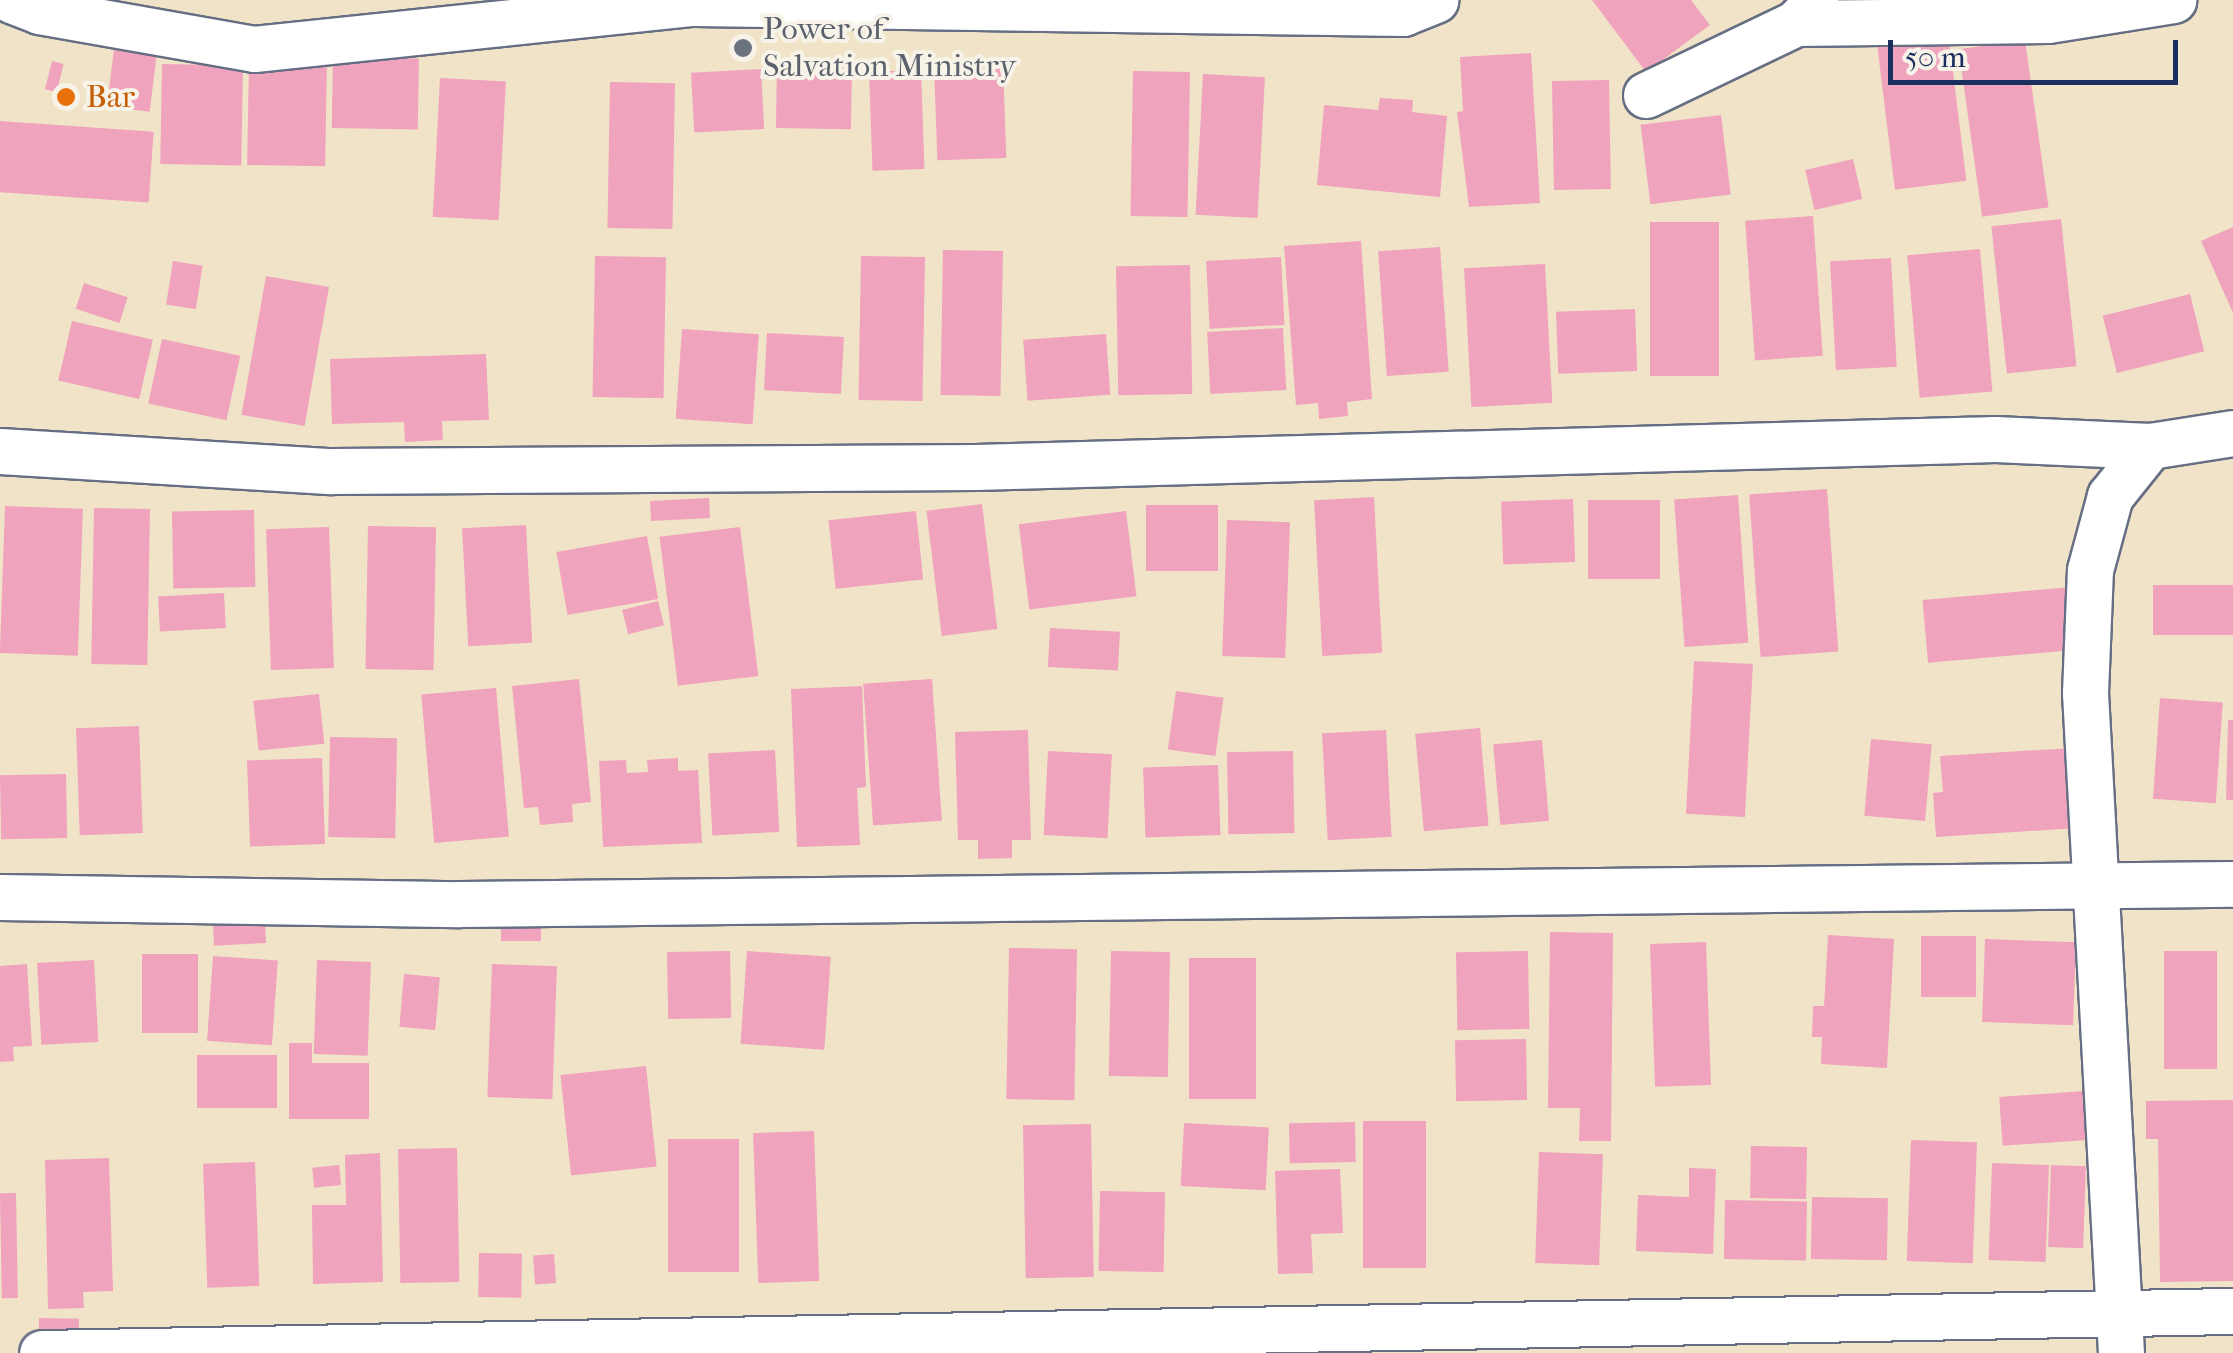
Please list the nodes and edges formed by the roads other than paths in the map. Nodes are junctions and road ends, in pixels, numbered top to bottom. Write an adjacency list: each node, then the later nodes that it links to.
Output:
1 (11, 0): 2 (street)
2 (1436, 0)
3 (2173, 0): 4 (street)
4 (2043, 10): 5 (street)
5 (1807, 11): 6 (street)
6 (1646, 95)
7 (2233, 432): 8 (street)
8 (2150, 446): 9 (street); 11 (street)
9 (0, 450)
10 (2233, 884): 11 (street)
11 (2098, 886): 12 (street); 14 (street)
12 (0, 897)
13 (2233, 1311): 14 (street)
14 (2121, 1334): 15 (street)
15 (42, 1353)

